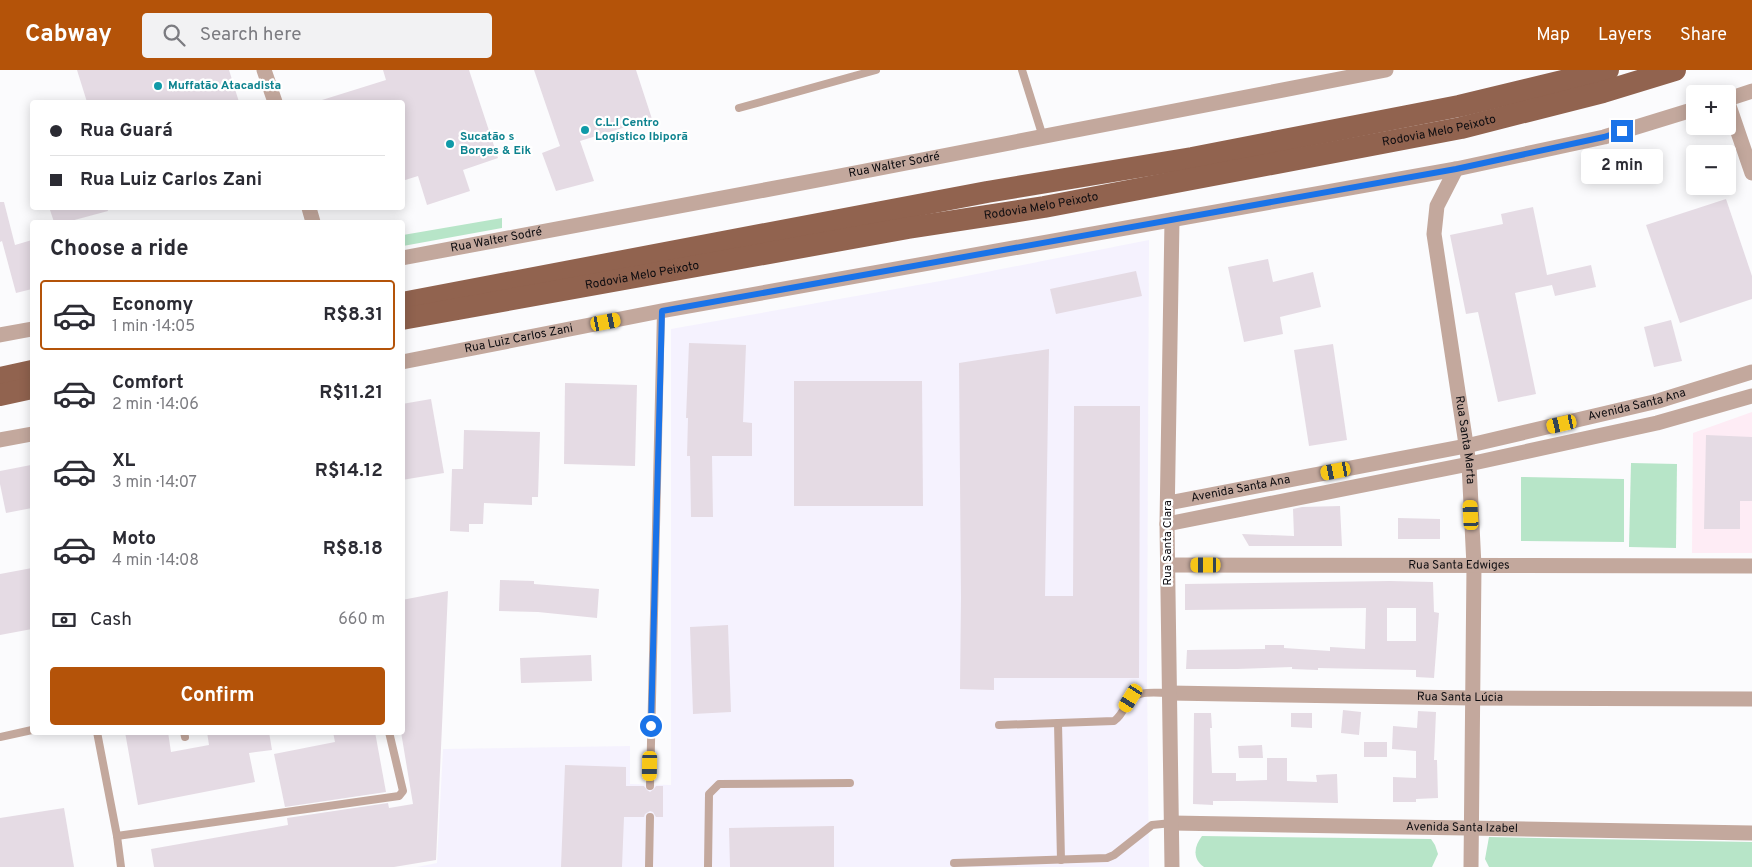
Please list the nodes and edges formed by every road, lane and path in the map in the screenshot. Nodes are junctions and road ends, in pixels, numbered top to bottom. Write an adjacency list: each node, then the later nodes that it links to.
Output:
1 (264, 70): 9 (street)
2 (876, 70): 10 (lane)
3 (1022, 70): 13 (lane)
4 (1386, 70): 13 (street, Rua Walter Sodré)
5 (1608, 70): 18 (main road, Rodovia Melo Peixoto)
6 (1675, 70): 20 (main road, Rodovia Melo Peixoto)
7 (1751, 91): 8 (street)
8 (1736, 96)
9 (274, 100)
10 (739, 108)
11 (1686, 112): 14 (street, Rua Luiz Carlos Zani)
12 (1736, 126): 15 (street)
13 (1043, 137): 17 (street, Rua Walter Sodré)
14 (1456, 169): 16 (street, Rua Luiz Carlos Zani); 32 (street, Rua Santa Marta)
15 (1752, 173)
16 (1172, 220): 19 (street, Rua Luiz Carlos Zani); 34 (street, Rua Santa Clara)
17 (405, 257)
18 (405, 302)
19 (662, 311): 23 (street, Rua Luiz Carlos Zani); 49 (lane)
20 (405, 318)
21 (30, 329): 22 (street)
22 (0, 335)
23 (405, 361)
24 (30, 371): 26 (main road)
25 (1752, 372): 32 (street, Avenida Santa Ana)
26 (0, 378)
27 (30, 388): 28 (main road)
28 (0, 395)
29 (1752, 396): 33 (street, Avenida Santa Ana)
30 (30, 434): 31 (street)
31 (0, 440)
32 (1466, 446): 33 (street, Rua Santa Marta); 34 (street, Avenida Santa Ana)
33 (1469, 464): 35 (street, Avenida Santa Ana); 37 (street, Rua Santa Marta)
34 (1168, 503): 35 (street, Rua Santa Clara)
35 (1167, 524): 36 (street, Rua Santa Clara)
36 (1168, 565): 37 (street, Rua Santa Edwiges); 39 (street, Rua Santa Clara)
37 (1474, 566): 38 (street, Rua Santa Edwiges); 40 (street, Rua Santa Marta)
38 (1752, 566)
39 (1169, 693): 40 (street, Rua Santa Lúcia); 42 (lane); 51 (street, Rua Santa Clara)
40 (1471, 698): 41 (street, Rua Santa Lúcia); 52 (street, Rua Santa Marta)
41 (1752, 699)
42 (1058, 723): 43 (lane); 55 (lane)
43 (999, 725)
44 (30, 730): 47 (lane)
45 (99, 735): 54 (lane)
46 (390, 735): 54 (lane)
47 (0, 737)
48 (850, 783): 59 (lane)
49 (650, 786)
50 (650, 818): 58 (lane)
51 (1172, 823): 52 (street, Avenida Santa Izabel); 55 (lane); 60 (street, Rua Santa Clara)
52 (1471, 829): 53 (street, Avenida Santa Izabel); 61 (street, Rua Santa Marta)
53 (1752, 833)
54 (117, 836): 57 (lane)
55 (1061, 860): 56 (lane)
56 (954, 863)
57 (121, 867)
58 (649, 867)
59 (708, 867)
60 (1172, 867)
61 (1471, 867)

